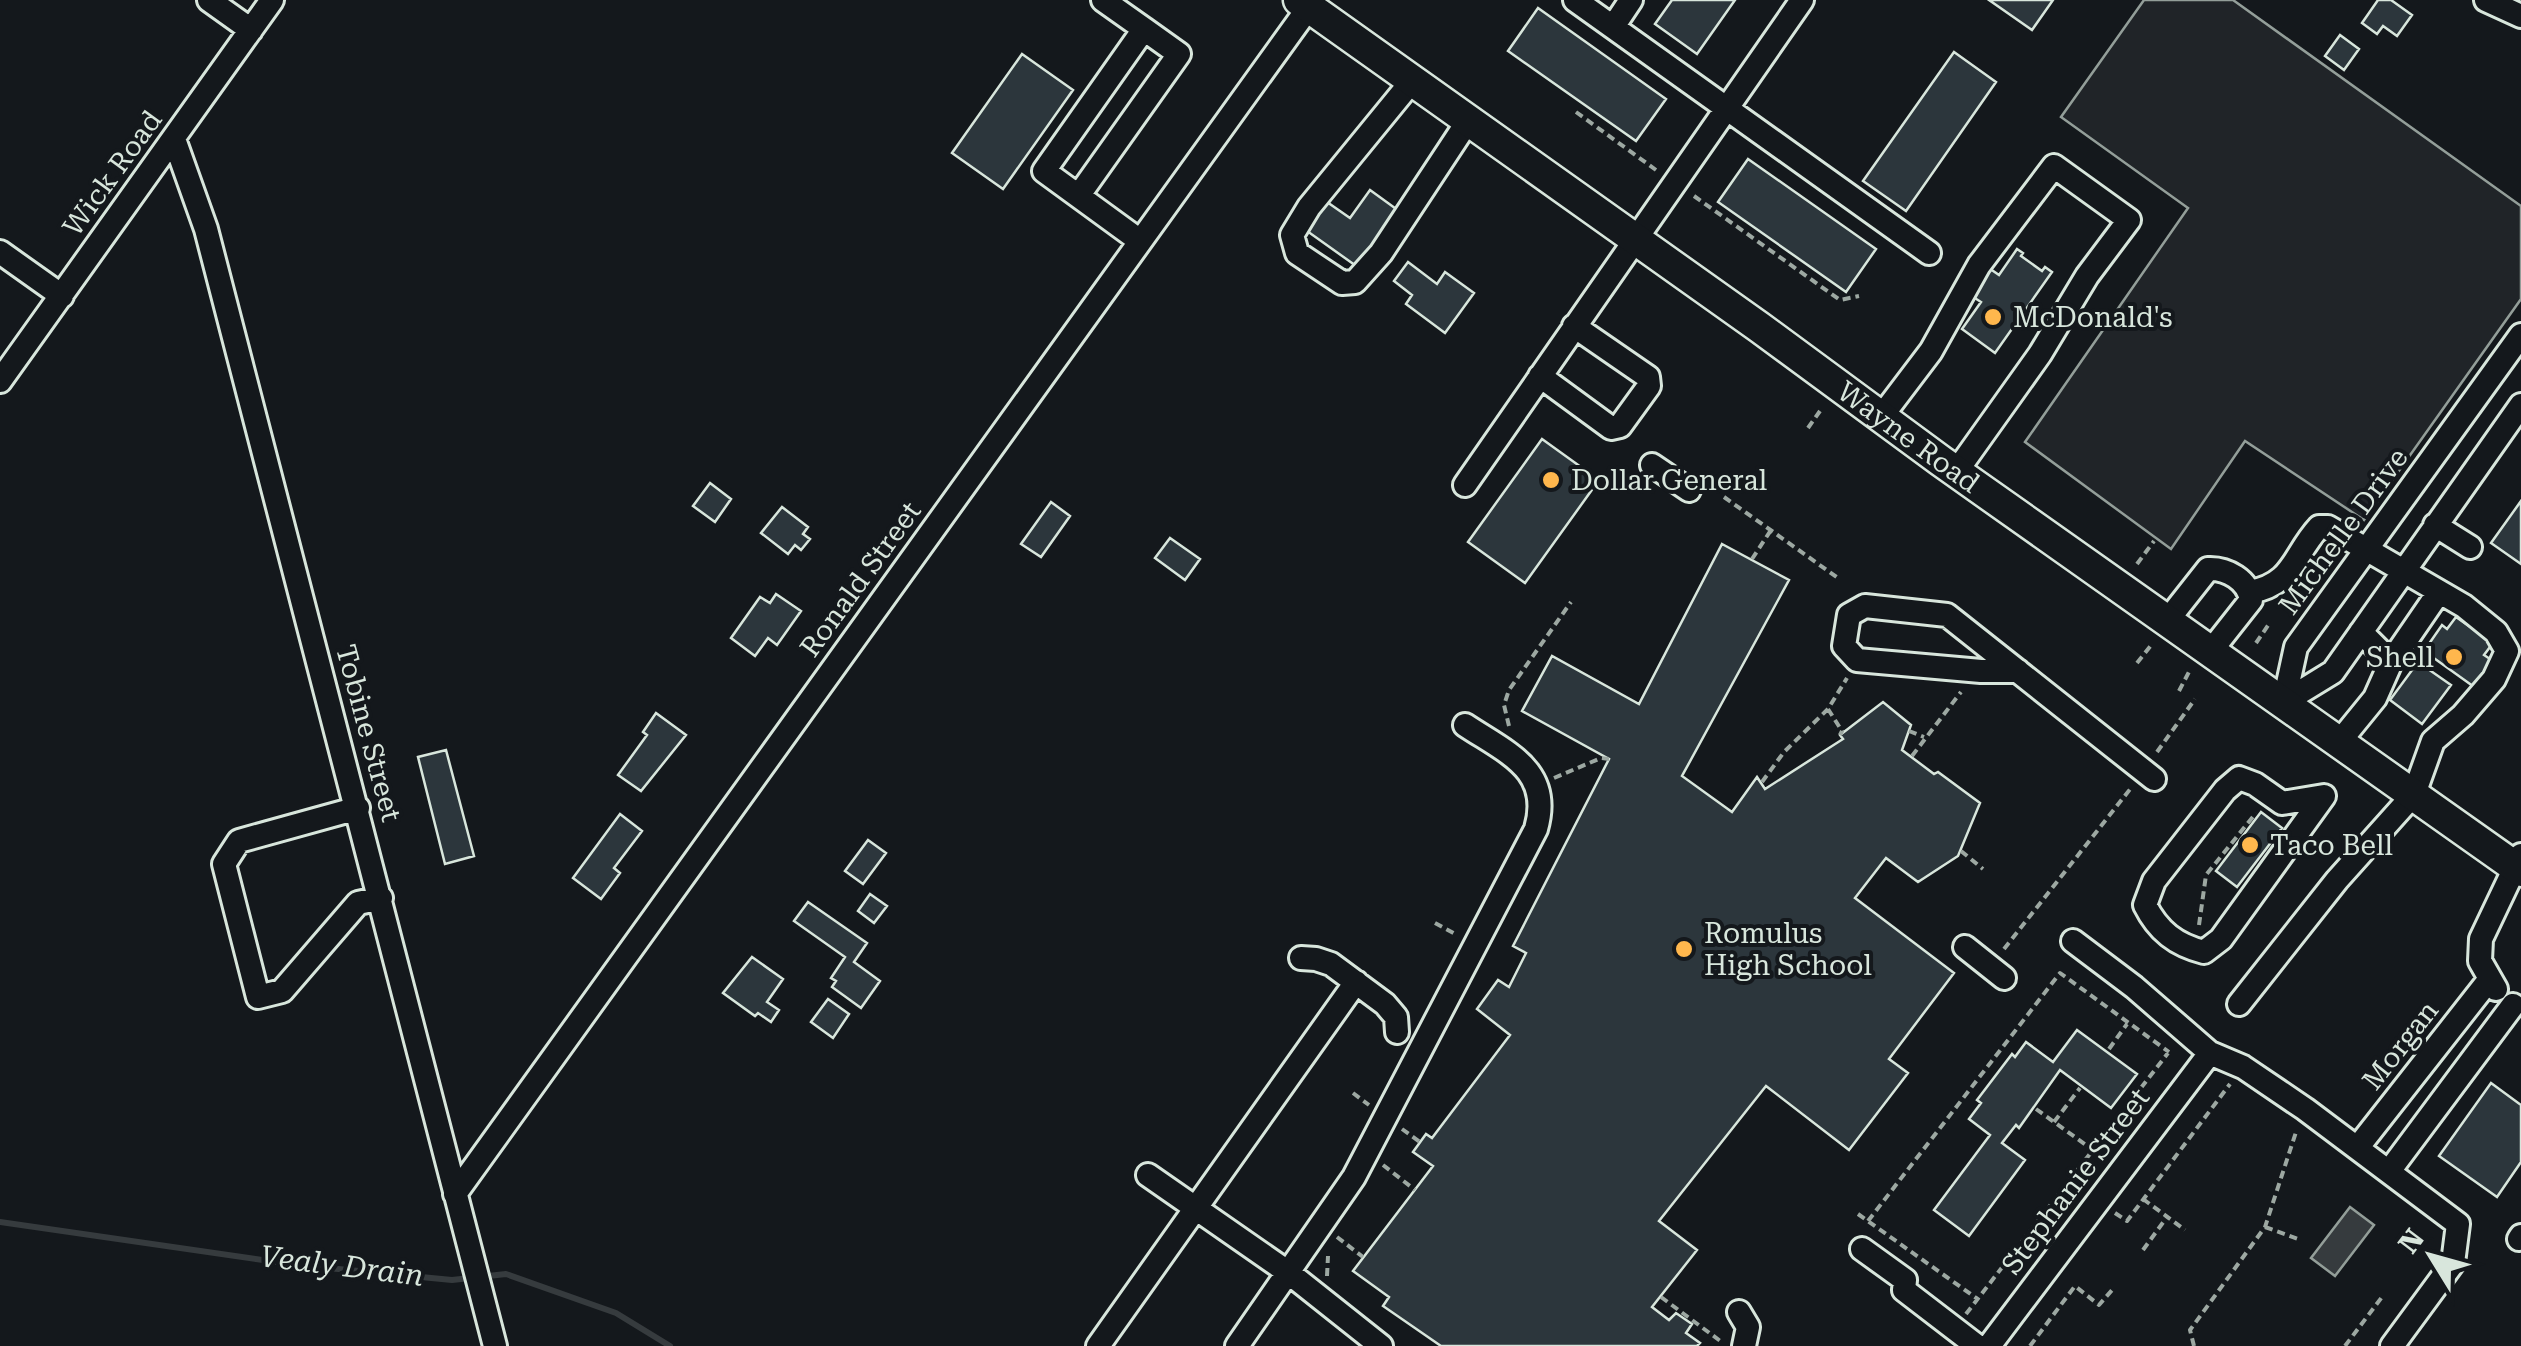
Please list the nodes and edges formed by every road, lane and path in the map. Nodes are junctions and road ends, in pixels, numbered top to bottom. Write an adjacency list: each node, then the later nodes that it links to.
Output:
1 (209, 0): 11 (street)
2 (272, 0): 11 (street, Wick Road)
3 (1103, 0): 12 (street)
4 (1575, 0): 10 (street)
5 (1631, 0): 10 (street)
6 (1802, 0): 14 (street)
7 (2486, 0): 9 (street)
8 (1307, 2): 13 (main road, Wayne Road); 21 (street, Ronald Street)
9 (2521, 16)
10 (1612, 27): 14 (street)
11 (251, 30): 17 (street, Wick Road)
12 (1144, 30): 20 (street); 20 (street)
13 (1412, 81): 16 (main road, Wayne Road); 16 (street)
14 (1726, 109): 22 (street); 24 (street)
15 (1576, 112): 18 (path)
16 (1468, 121): 22 (main road, Wayne Road)
17 (174, 138): 25 (street, Wick Road); 78 (street, Tobine Street)
18 (1660, 172)
19 (1682, 188): 26 (path)
20 (1078, 196): 21 (street)
21 (1140, 240): 117 (street, Ronald Street)
22 (1633, 240): 27 (street); 33 (main road, Wayne Road)
23 (0, 252): 25 (street)
24 (1929, 253)
25 (62, 296): 30 (street, Wick Road)
26 (1858, 296)
27 (1574, 326): 29 (street); 29 (street)
28 (2521, 335): 44 (street, Michelle Drive)
29 (1540, 376): 37 (street)
30 (0, 381)
31 (2521, 405): 40 (street)
32 (1820, 412): 34 (path)
33 (1881, 417): 36 (main road, Wayne Road); 36 (street)
34 (1808, 428)
35 (1652, 465): 38 (street)
36 (1956, 472): 52 (main road, Wayne Road)
37 (1465, 485)
38 (1689, 490)
39 (1724, 497): 41 (path)
40 (2436, 526): 43 (street); 47 (street)
41 (1771, 530): 45 (path); 48 (path)
42 (2154, 542): 46 (path)
43 (2470, 547)
44 (2367, 551): 47 (street); 49 (street); 63 (street, Michelle Drive)
45 (1752, 560)
46 (2137, 564)
47 (2404, 571): 50 (street); 53 (street)
48 (1838, 578)
49 (2250, 592): 52 (street); 55 (street)
50 (2439, 592): 56 (street); 76 (street)
51 (2270, 624): 54 (path)
52 (2160, 632): 55 (main road, Wayne Road); 57 (path)
53 (2361, 632): 56 (street); 63 (street)
54 (2256, 643)
55 (2200, 660): 61 (path); 63 (main road, Wayne Road)
56 (2391, 662): 69 (street)
57 (2137, 663)
58 (2018, 671): 58 (street); 72 (street)
59 (1846, 678): 64 (path)
60 (1963, 689): 68 (path)
61 (2179, 691)
62 (2195, 699): 72 (path)
63 (2284, 702): 69 (main road, Wayne Road)
64 (1828, 709): 67 (path); 74 (path)
65 (1465, 725): 132 (street)
66 (1910, 732): 68 (path)
67 (1840, 735)
68 (1926, 738): 70 (path)
69 (2340, 741): 76 (main road, Wayne Road)
70 (1912, 756)
71 (1609, 759): 73 (path)
72 (2153, 768)
73 (1554, 778)
74 (1762, 782)
75 (2131, 788): 91 (path)
76 (2414, 794): 82 (main road, Wayne Road); 94 (street)
77 (2284, 802): 80 (street); 80 (street); 89 (street)
78 (358, 808): 84 (street, Tobine Street); 84 (street)
79 (2261, 812): 89 (path)
80 (2296, 838): 89 (street)
81 (1961, 851): 83 (path)
82 (2518, 864): 92 (street)
83 (1983, 869)
84 (381, 898): 117 (street, Tobine Street)
85 (1435, 923): 86 (path)
86 (1464, 938)
87 (2073, 941): 99 (street)
88 (1965, 947): 91 (street)
89 (2195, 950)
90 (1300, 958): 93 (street)
91 (2002, 967)
92 (2489, 980): 95 (street); 114 (street, Morgan)
93 (1356, 982): 97 (street); 120 (street)
94 (2240, 1004)
95 (2517, 1008): 114 (street)
96 (2128, 1022): 98 (path); 112 (path); 123 (path)
97 (1397, 1032)
98 (2110, 1049)
99 (2210, 1053): 114 (street); 119 (street, Stephanie Street)
100 (2236, 1076): 118 (path)
101 (2080, 1088): 107 (path)
102 (1353, 1093): 104 (path)
103 (2036, 1109): 107 (path)
104 (1376, 1110)
105 (1406, 1116): 109 (path)
106 (2300, 1120): 124 (path)
107 (2054, 1122): 112 (path)
108 (1395, 1123): 109 (path)
109 (1400, 1128): 110 (path); 111 (path)
110 (1394, 1140)
111 (1420, 1142)
112 (2094, 1151): 137 (path)
113 (1389, 1153): 116 (path)
114 (2374, 1159): 151 (street)
115 (1148, 1175): 120 (street)
116 (1415, 1190)
117 (455, 1194): 140 (street, Tobine Street)
118 (2143, 1199): 119 (path); 122 (path)
119 (2099, 1200): 147 (street, Stephanie Street)
120 (1196, 1209): 132 (street); 141 (street)
121 (1858, 1214): 123 (path)
122 (2168, 1218): 125 (path); 128 (path)
123 (1868, 1221): 137 (path)
124 (2265, 1227): 126 (path); 131 (path)
125 (2184, 1230)
126 (2301, 1240)
127 (1862, 1249): 146 (street)
128 (2142, 1250)
129 (1363, 1257): 133 (path)
130 (2227, 1261): 131 (path)
131 (2236, 1269): 149 (path)
132 (1289, 1274): 142 (street); 143 (street)
133 (1328, 1283)
134 (2112, 1288): 148 (path)
135 (1662, 1297): 144 (path)
136 (2382, 1297): 150 (path)
137 (1979, 1300): 139 (path)
138 (1739, 1312): 145 (street)
139 (1964, 1317)
140 (496, 1346)
141 (1098, 1346)
142 (1237, 1346)
143 (1380, 1346)
144 (1726, 1346)
145 (1744, 1346)
146 (1977, 1346)
147 (1989, 1346)
148 (2030, 1346)
149 (2194, 1346)
150 (2345, 1346)
151 (2392, 1346)

